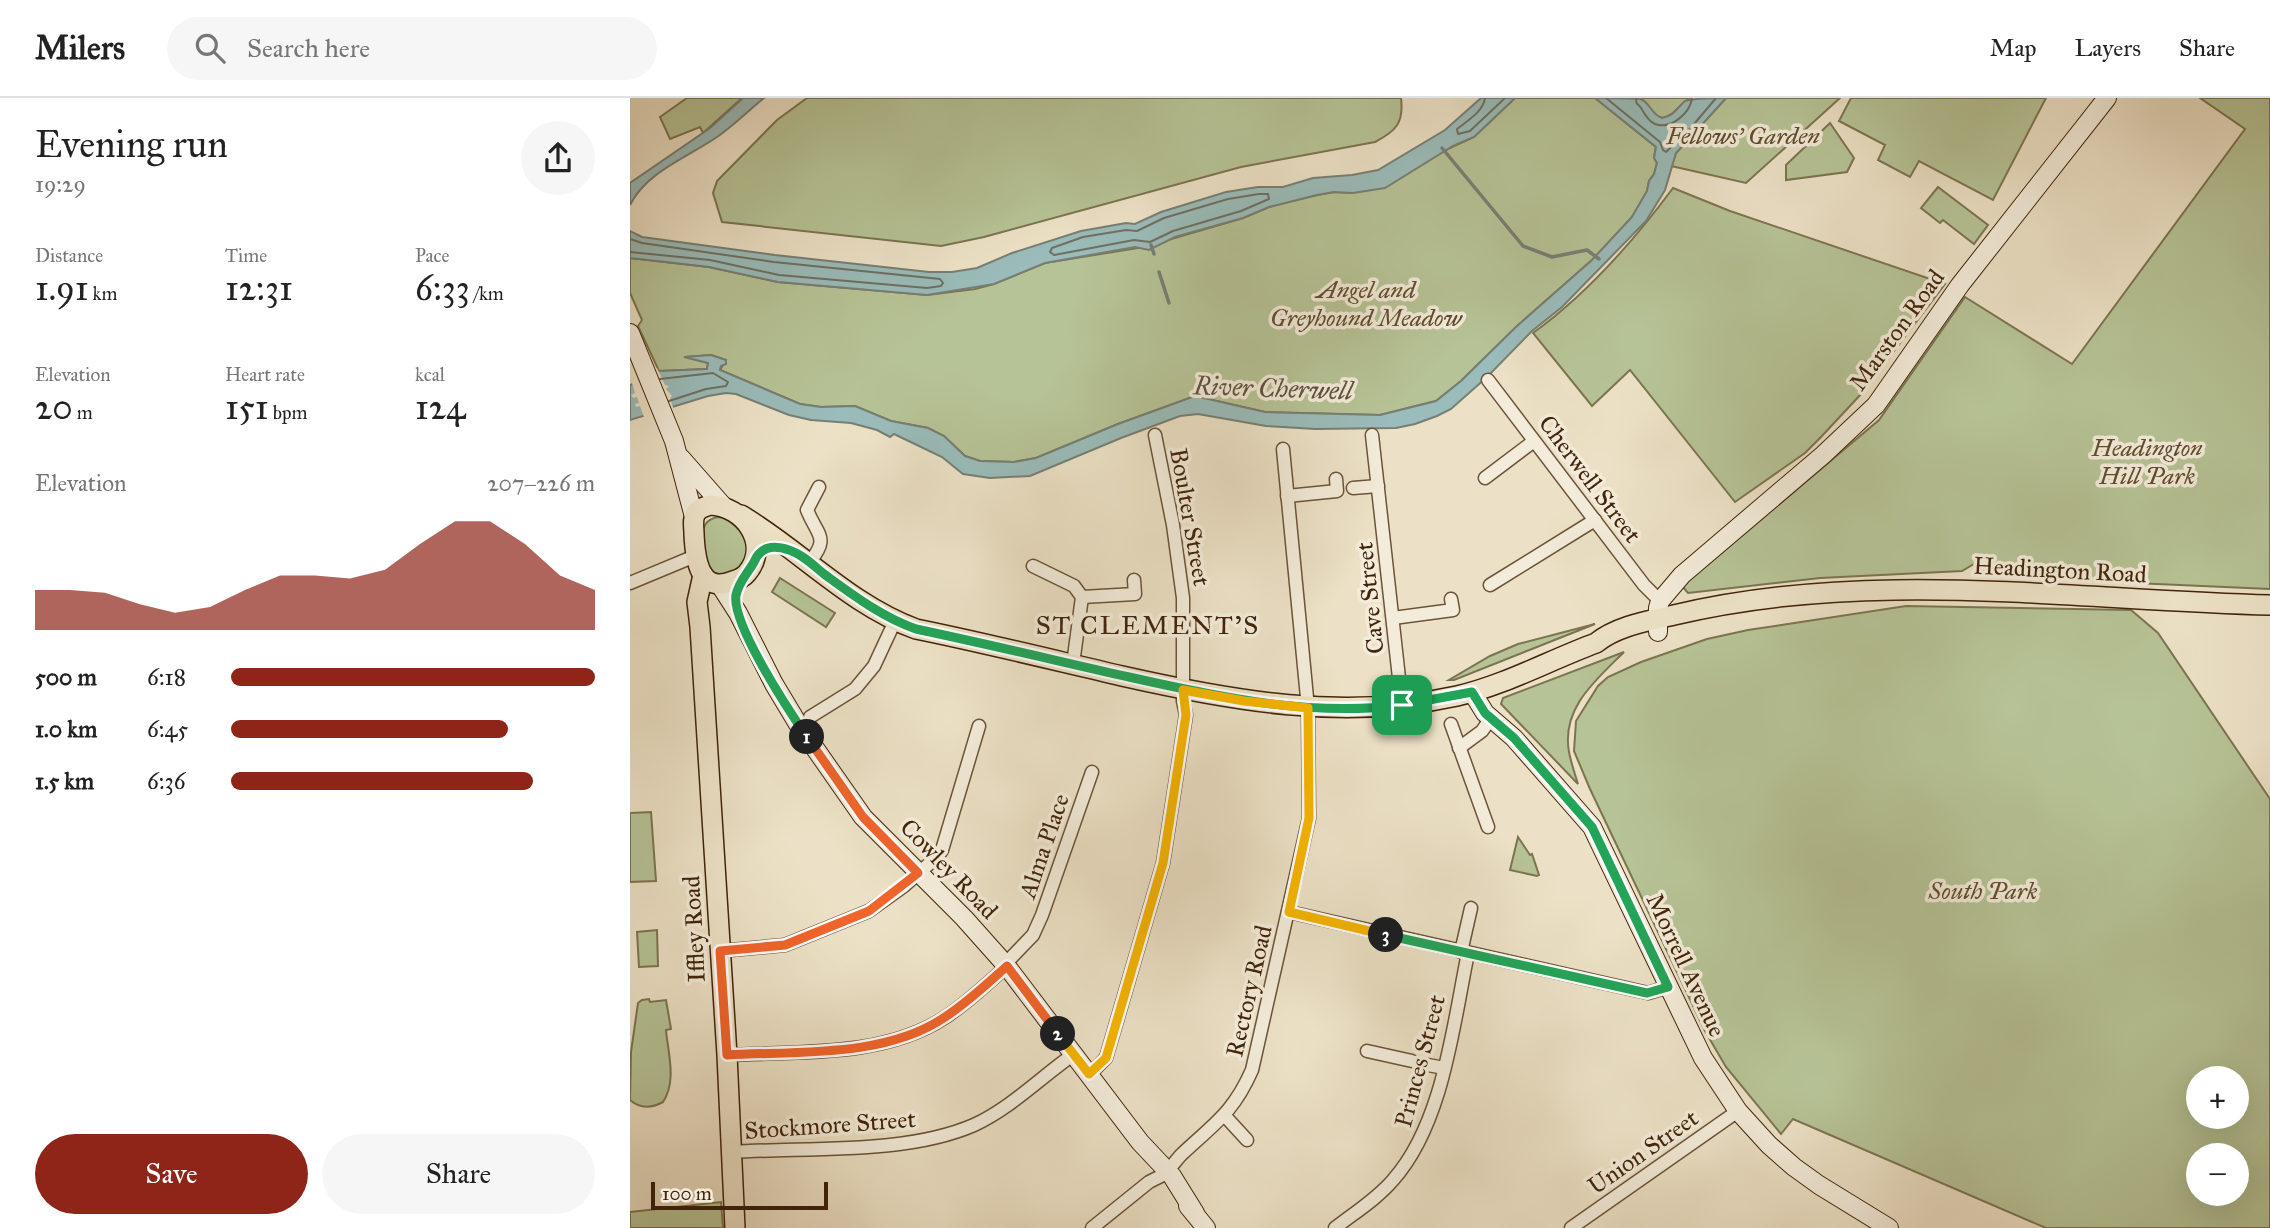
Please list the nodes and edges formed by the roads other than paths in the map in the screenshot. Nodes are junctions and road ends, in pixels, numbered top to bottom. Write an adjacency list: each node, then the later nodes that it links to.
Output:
1 (2107, 98): 31 (main road, Marston Road)
2 (630, 333): 8 (main road)
3 (1488, 380): 6 (street, Cherwell Street)
4 (1155, 435): 35 (street, Boulter Street)
5 (1372, 435): 11 (street, Cave Street)
6 (1534, 441): 9 (street); 17 (street, Cherwell Street)
7 (1283, 449): 14 (street, Rectory Road)
8 (679, 455): 15 (main road); 16 (main road)
9 (1485, 478)
10 (1336, 479): 14 (street)
11 (1378, 486): 13 (street); 32 (street, Cave Street)
12 (818, 488): 20 (street)
13 (1353, 488)
14 (1287, 496): 38 (street, Rectory Road)
15 (732, 511): 16 (main road); 18 (main road, Headington Road); 19 (main road)
16 (694, 517): 22 (main road)
17 (1595, 520): 26 (street); 31 (street, Cherwell Street)
18 (793, 551): 19 (main road); 20 (main road, Headington Road)
19 (757, 555): 23 (main road)
20 (809, 563): 33 (main road, Headington Road)
21 (1033, 566): 27 (street)
22 (707, 574): 23 (main road); 25 (street); 30 (main road, Cowley Road); 49 (main road, Iffley Road)
23 (743, 578): 30 (main road)
24 (1134, 580): 27 (street)
25 (630, 583)
26 (1490, 585)
27 (1082, 597): 34 (street)
28 (1451, 599): 32 (street)
29 (2270, 605): 31 (main road, Headington Road)
30 (738, 613): 46 (main road, Cowley Road)
31 (1659, 617): 36 (main road, Headington Road)
32 (1393, 618): 37 (street, Cave Street)
33 (895, 621): 34 (main road, Headington Road); 39 (street)
34 (1073, 664): 35 (main road, Headington Road)
35 (1183, 690): 38 (main road, Headington Road); 59 (street, Boulter Street)
36 (1472, 692): 37 (main road, Headington Road); 40 (main road, Morrell Avenue)
37 (1402, 705): 38 (main road, Headington Road)
38 (1308, 708): 48 (street, Rectory Road)
39 (810, 718)
40 (1491, 718): 43 (street); 52 (main road, Morrell Avenue)
41 (1451, 724): 43 (street)
42 (979, 726): 46 (street)
43 (1459, 748): 45 (street)
44 (1092, 772): 51 (street, Alma Place)
45 (1488, 827)
46 (918, 873): 49 (street); 51 (main road, Cowley Road)
47 (1471, 908): 50 (street, Princes Street)
48 (1289, 912): 50 (street); 61 (street, Rectory Road)
49 (720, 951): 55 (main road, Iffley Road)
50 (1465, 953): 52 (street); 58 (street, Princes Street)
51 (1006, 965): 54 (main road, Cowley Road); 55 (street, Alma Place)
52 (1668, 987): 60 (main road, Morrell Avenue)
53 (1367, 1051): 56 (street)
54 (1074, 1054): 59 (main road, Cowley Road); 63 (street, Stockmore Street)
55 (727, 1055): 63 (main road, Iffley Road)
56 (1412, 1061)
57 (1427, 1065): 58 (street)
58 (1444, 1069): 68 (street, Princes Street)
59 (1089, 1074): 64 (main road, Cowley Road)
60 (1738, 1111): 69 (street, Union Street); 70 (main road, Morrell Avenue)
61 (1226, 1116): 62 (street); 64 (street, Rectory Road)
62 (1247, 1140)
63 (732, 1152): 65 (main road, Iffley Road)
64 (1164, 1173): 66 (street, Rectory Road); 67 (main road, Cowley Road)
65 (735, 1228)
66 (1092, 1228)
67 (1206, 1228)
68 (1335, 1228)
69 (1571, 1228)
70 (1889, 1228)

